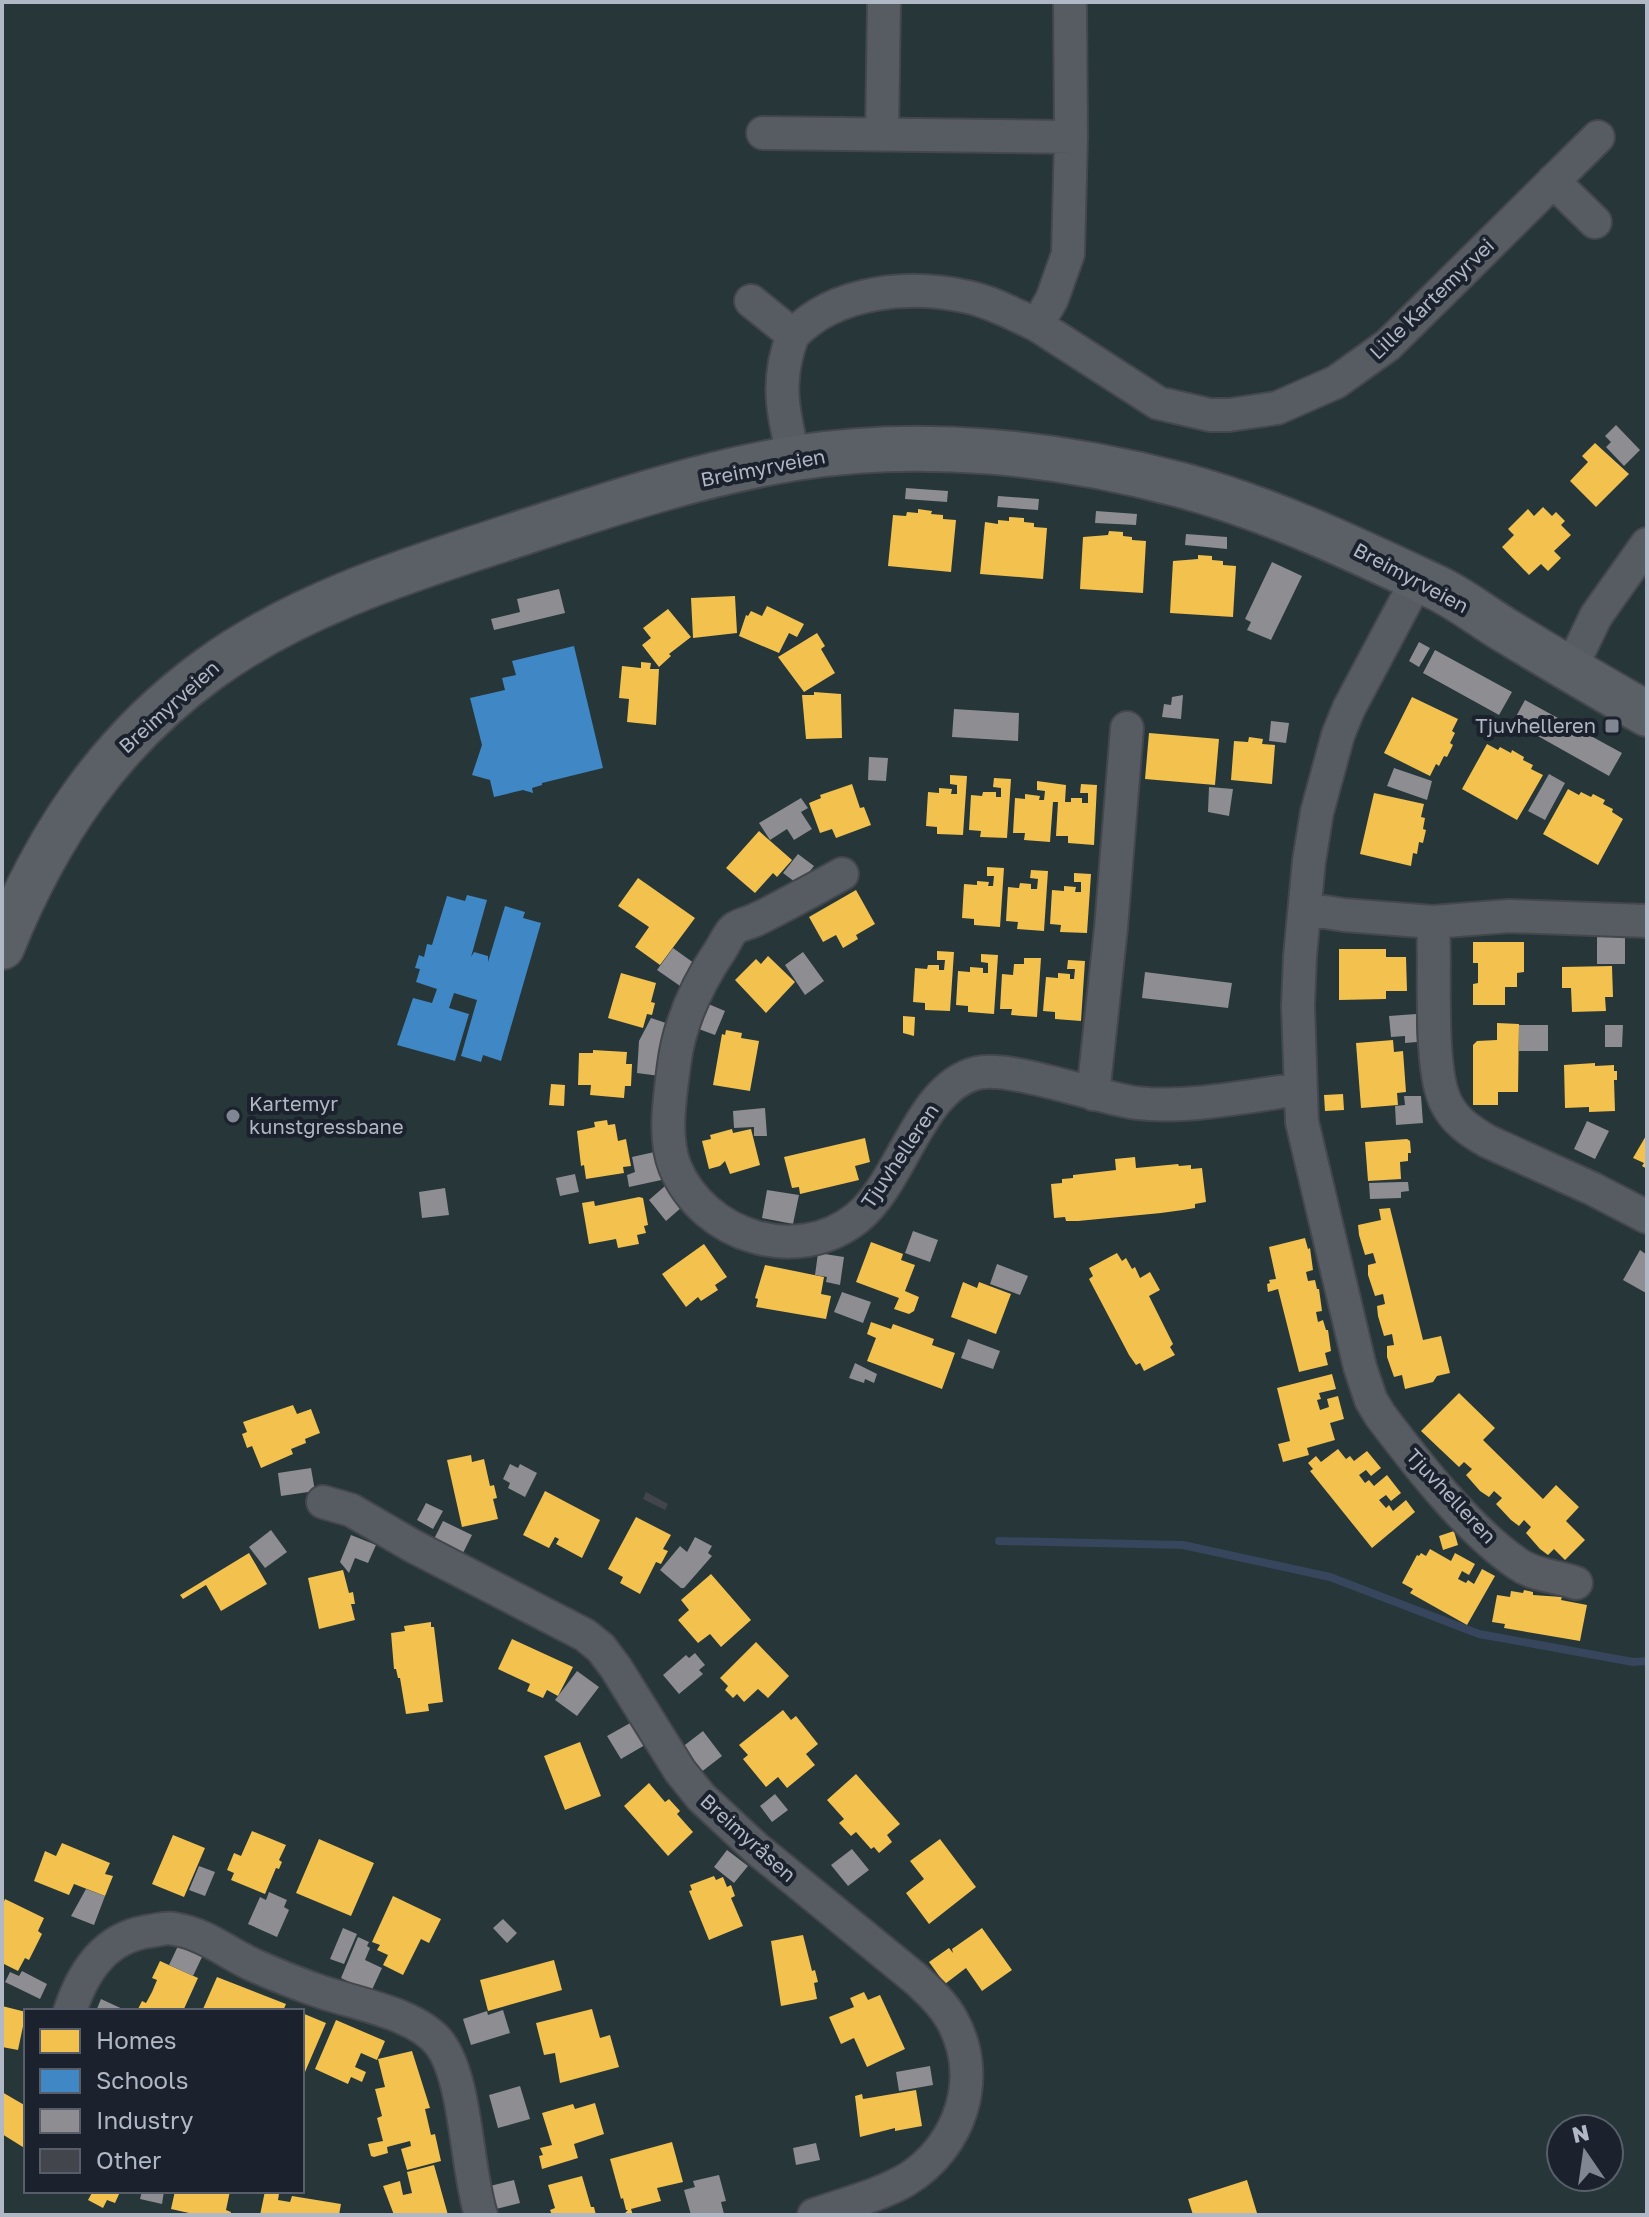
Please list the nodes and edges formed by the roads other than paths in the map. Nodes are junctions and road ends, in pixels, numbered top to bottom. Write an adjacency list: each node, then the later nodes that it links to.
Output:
1 (884, 2): 4 (street)
2 (1070, 2): 5 (street)
3 (763, 133): 4 (street)
4 (882, 133): 5 (street)
5 (1071, 137): 10 (street)
6 (1598, 137): 7 (street, Lille Kartemyrvei)
7 (1553, 181): 8 (street); 10 (street, Lille Kartemyrvei)
8 (1595, 222)
9 (751, 301): 11 (street)
10 (1037, 325): 11 (street, Lille Kartemyrvei)
11 (793, 335): 12 (street)
12 (794, 459): 14 (street, Breimyrveien); 22 (street, Breimyrveien)
13 (1647, 544): 15 (street)
14 (1417, 580): 15 (street, Breimyrveien); 19 (street, Tjuvhelleren)
15 (1570, 670): 16 (street, Breimyrveien)
16 (1647, 714)
17 (1127, 728): 24 (street)
18 (842, 874): 24 (street, Tjuvhelleren)
19 (1306, 909): 21 (street); 23 (street, Tjuvhelleren)
20 (1647, 921): 21 (street)
21 (1433, 922): 25 (street)
22 (2, 947)
23 (1299, 1089): 24 (street, Tjuvhelleren); 27 (street, Tjuvhelleren)
24 (1093, 1094)
25 (1647, 1217)
26 (323, 1502): 30 (street, Breimyråsen)
27 (1576, 1583)
28 (71, 2009): 29 (street)
29 (481, 2215)
30 (814, 2215)

